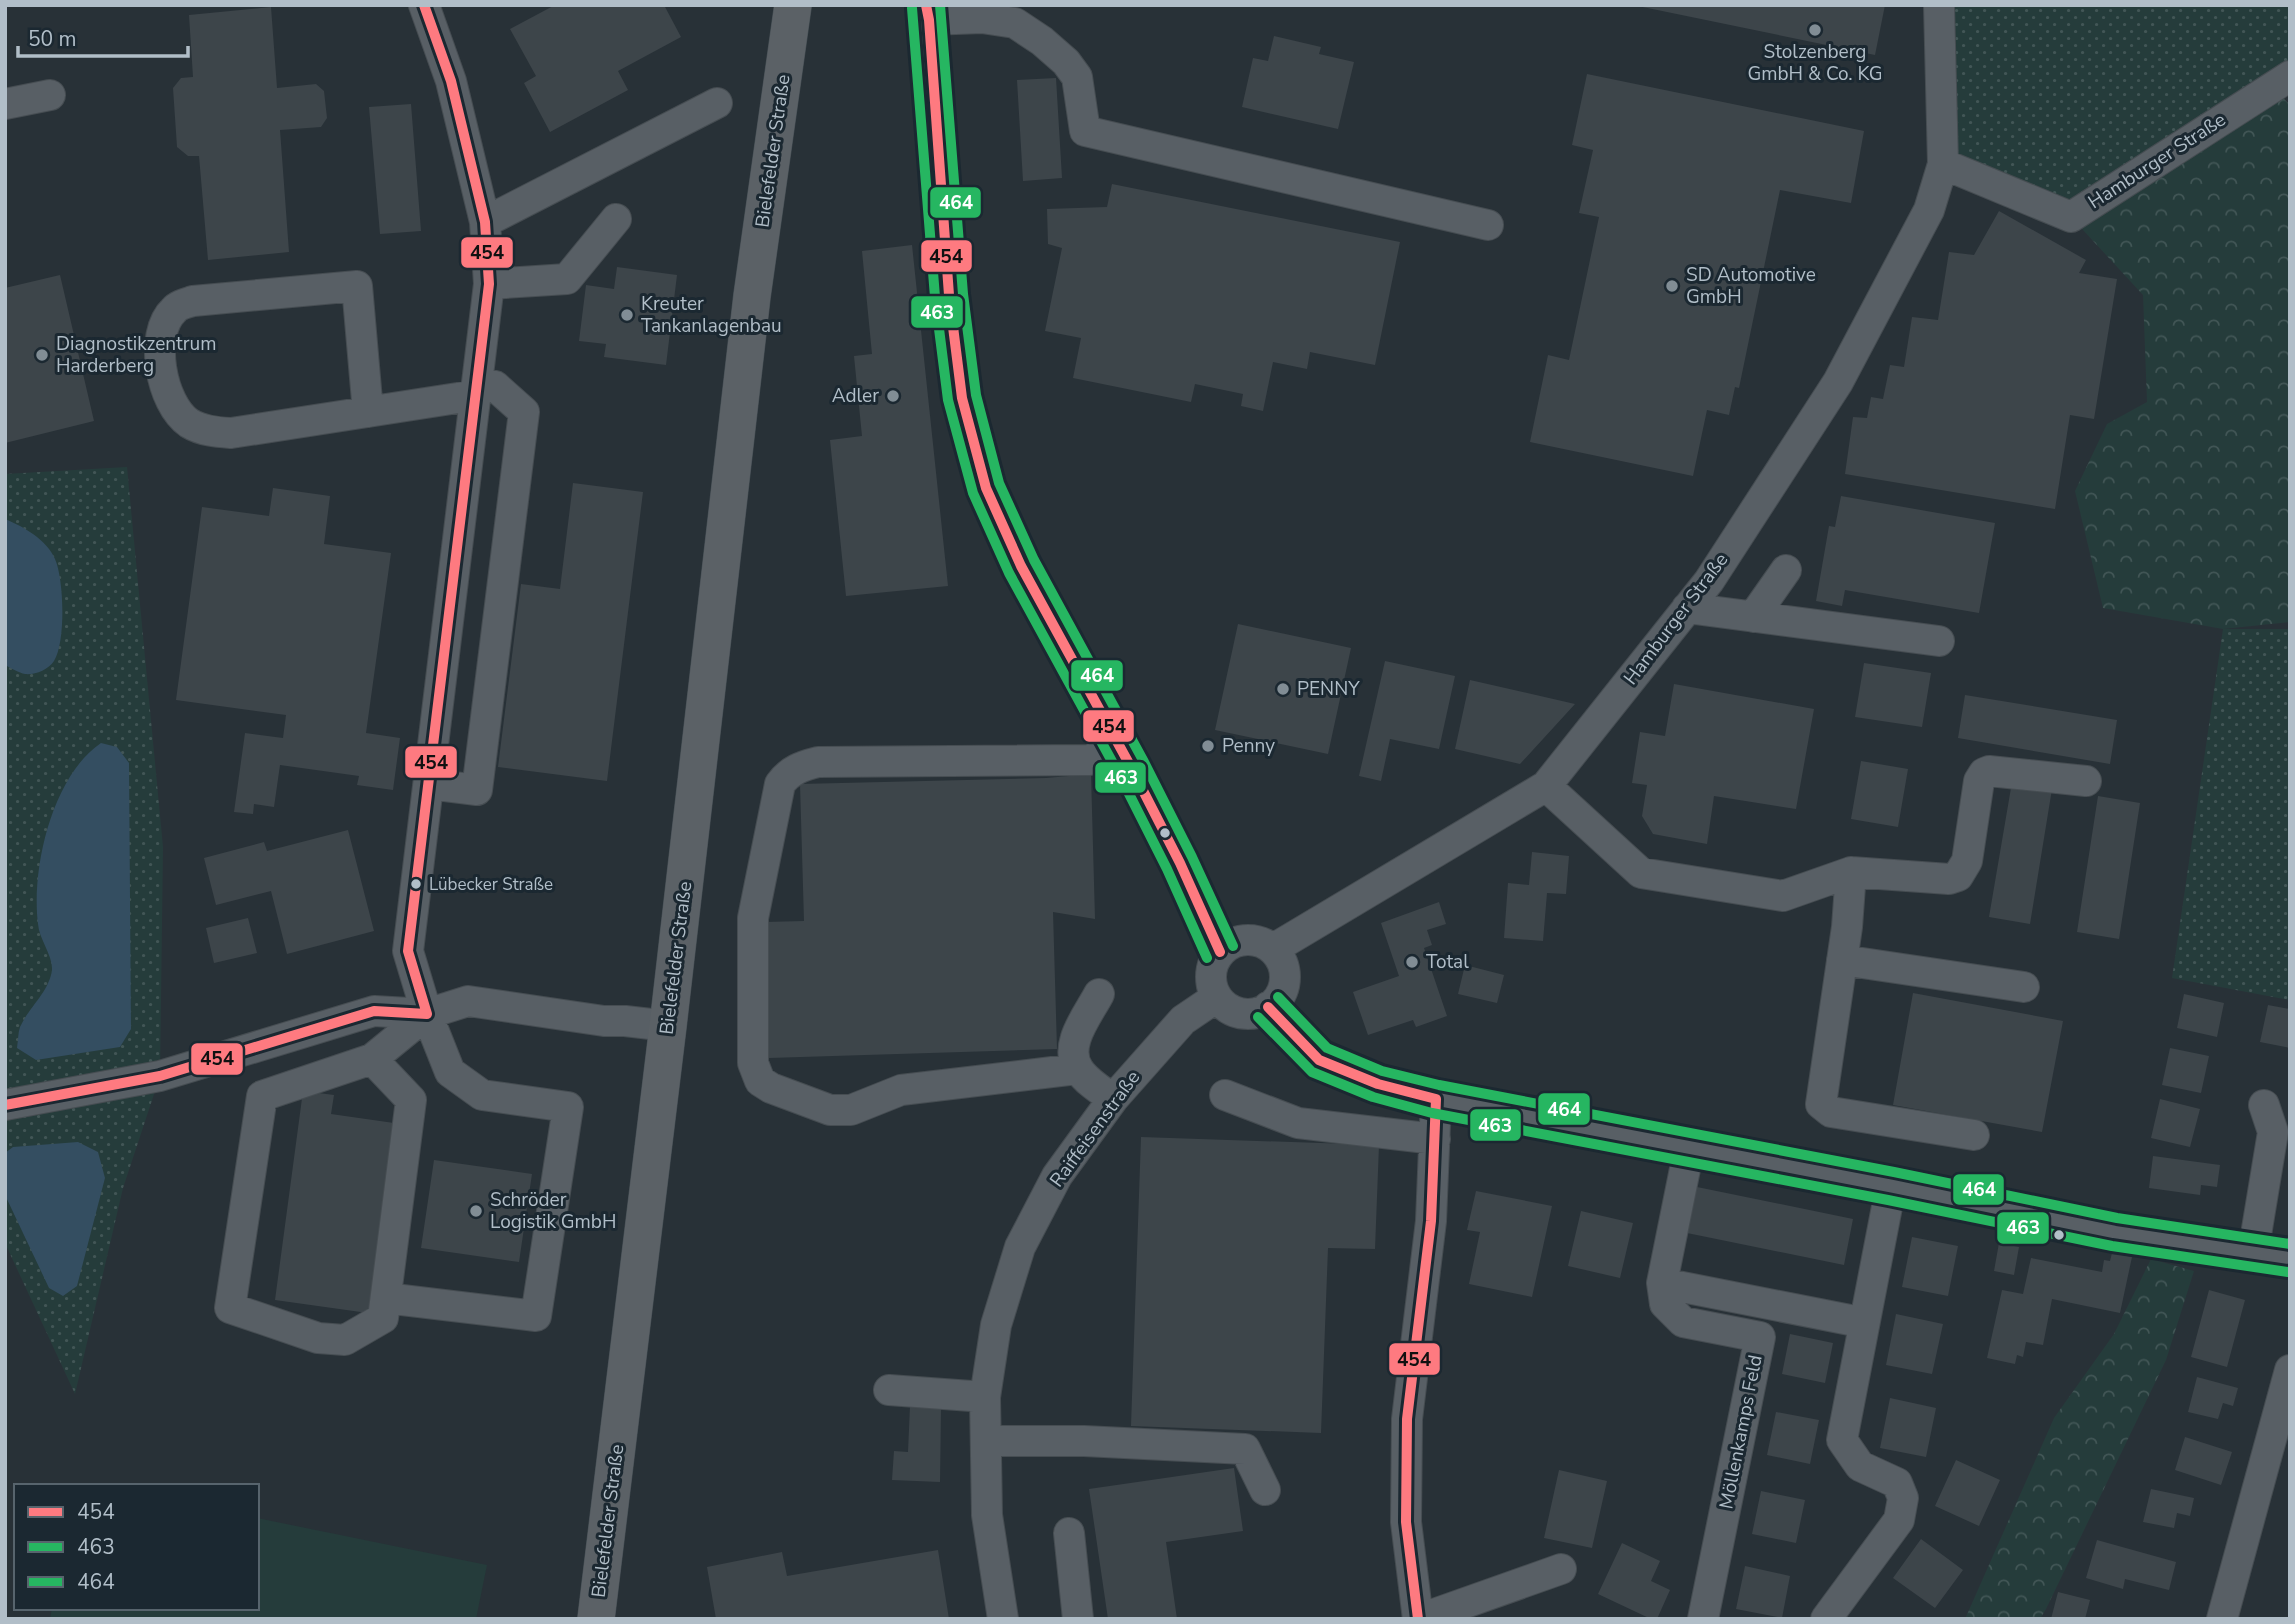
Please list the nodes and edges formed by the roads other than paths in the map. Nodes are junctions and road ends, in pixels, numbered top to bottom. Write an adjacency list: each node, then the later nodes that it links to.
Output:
1 (424, 5): 12 (street)
2 (773, 5): 15 (main road, Bielefelder Straße)
3 (793, 5): 15 (main road, Bielefelder Straße)
4 (1939, 5): 10 (street, Hamburger Straße)
5 (927, 13): 13 (street); 22 (street)
6 (2290, 76): 10 (street, Hamburger Straße)
7 (50, 95): 9 (street)
8 (717, 103): 12 (street)
9 (5, 104)
10 (1943, 164): 19 (street, Hamburger Straße)
11 (616, 219): 14 (street)
12 (485, 222): 14 (street)
13 (1488, 225)
14 (489, 284): 16 (street)
15 (752, 296): 35 (main road, Bielefelder Straße)
16 (478, 389): 17 (street); 24 (street); 24 (street)
17 (368, 412): 17 (street)
18 (1786, 570): 20 (street)
19 (1687, 608): 20 (street); 25 (street, Hamburger Straße)
20 (1753, 617): 21 (street)
21 (1939, 641)
22 (1134, 758): 27 (street); 37 (street)
23 (2086, 780): 26 (street)
24 (429, 784): 34 (street)
25 (1546, 786): 26 (street); 28 (street, Hamburger Straße)
26 (1851, 872): 29 (street)
27 (1229, 946): 28 (street); 32 (street)
28 (1273, 949): 33 (street)
29 (1842, 960): 30 (street); 43 (street)
30 (2024, 987)
31 (1099, 994): 37 (street)
32 (1217, 997): 33 (street); 39 (street, Raiffeisenstraße)
33 (1268, 1007): 40 (street)
34 (428, 1014): 35 (street); 36 (street); 41 (street); 50 (street)
35 (668, 1026): 59 (main road, Bielefelder Straße)
36 (373, 1059): 36 (street)
37 (1077, 1069): 39 (street)
38 (1224, 1095): 44 (street)
39 (1113, 1099): 54 (street, Raiffeisenstraße)
40 (1437, 1099): 44 (street); 45 (street)
41 (5, 1105)
42 (2264, 1105): 47 (street)
43 (1974, 1135)
44 (1435, 1139): 62 (street)
45 (1689, 1149): 46 (street); 49 (street)
46 (1891, 1186): 47 (street); 64 (street)
47 (2253, 1253): 48 (street)
48 (2290, 1258)
49 (1662, 1283): 51 (street); 63 (street, Möllenkamps Feld)
50 (401, 1300)
51 (1850, 1320)
52 (2290, 1370): 65 (street)
53 (888, 1390): 54 (street)
54 (985, 1397): 55 (street, Raiffeisenstraße)
55 (986, 1441): 56 (street); 60 (street, Raiffeisenstraße)
56 (1265, 1490)
57 (1069, 1533): 61 (street)
58 (1561, 1569): 62 (street)
59 (596, 1619)
60 (1003, 1619)
61 (1078, 1619)
62 (1419, 1619)
63 (1703, 1619)
64 (1826, 1619)
65 (2222, 1619)

